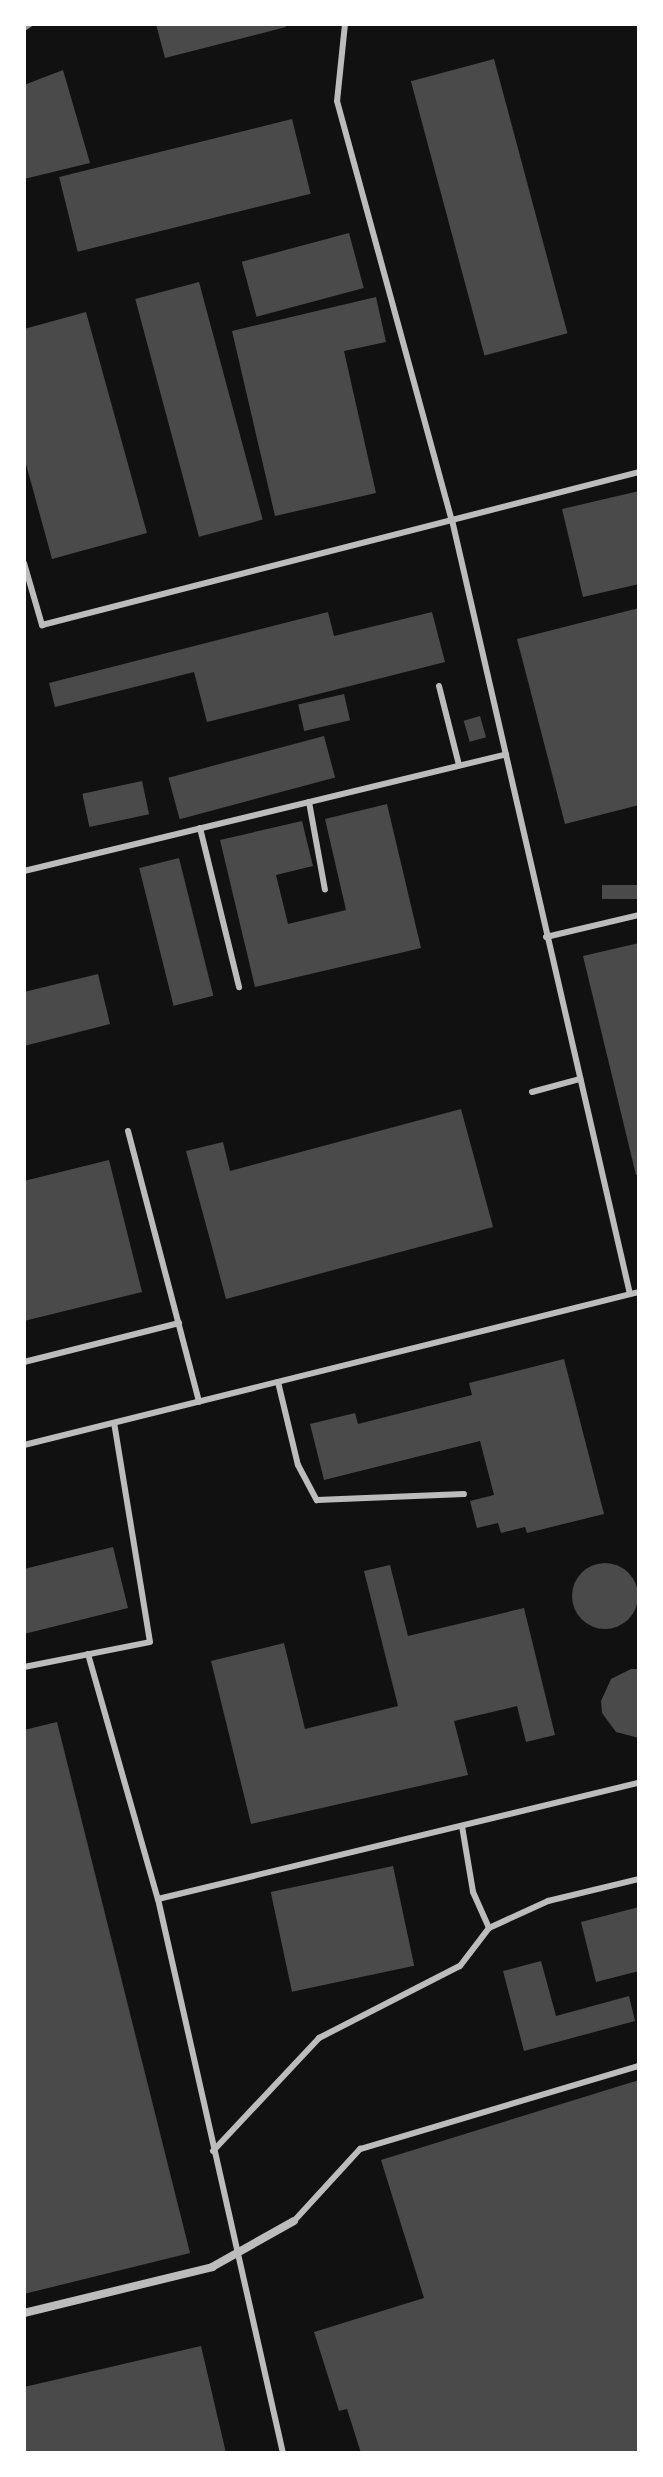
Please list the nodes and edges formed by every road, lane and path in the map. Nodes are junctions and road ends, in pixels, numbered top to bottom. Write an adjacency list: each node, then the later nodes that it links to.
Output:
1 (345, 24): 3 (lane)
2 (639, 472): 3 (lane)
3 (452, 520): 4 (lane); 6 (lane)
4 (24, 563)
5 (439, 686): 7 (lane)
6 (506, 754): 7 (lane); 13 (lane)
7 (459, 765): 8 (lane)
8 (309, 802): 9 (lane); 11 (lane)
9 (200, 828): 10 (lane); 14 (lane)
10 (24, 871)
11 (325, 890)
12 (639, 915): 13 (lane)
13 (547, 936): 15 (lane)
14 (239, 987)
15 (580, 1079): 16 (lane); 19 (lane)
16 (532, 1092)
17 (128, 1131): 20 (lane)
18 (639, 1292): 19 (lane)
19 (630, 1294): 22 (lane)
20 (179, 1323): 21 (lane); 23 (lane)
21 (24, 1362)
22 (278, 1382): 23 (lane); 26 (lane)
23 (199, 1402): 24 (lane)
24 (114, 1423): 25 (lane); 27 (lane)
25 (24, 1445)
26 (464, 1494)
27 (88, 1654): 28 (lane); 32 (lane)
28 (24, 1667)
29 (639, 1783): 30 (lane)
30 (462, 1826): 32 (lane); 33 (lane)
31 (639, 1879): 33 (lane)
32 (158, 1899): 35 (lane)
33 (489, 1928): 35 (lane)
34 (639, 2066): 36 (lane)
35 (213, 2151): 37 (lane)
36 (294, 2221): 37 (street)
37 (235, 2255): 38 (street); 39 (lane)
38 (24, 2313)
39 (283, 2453)

